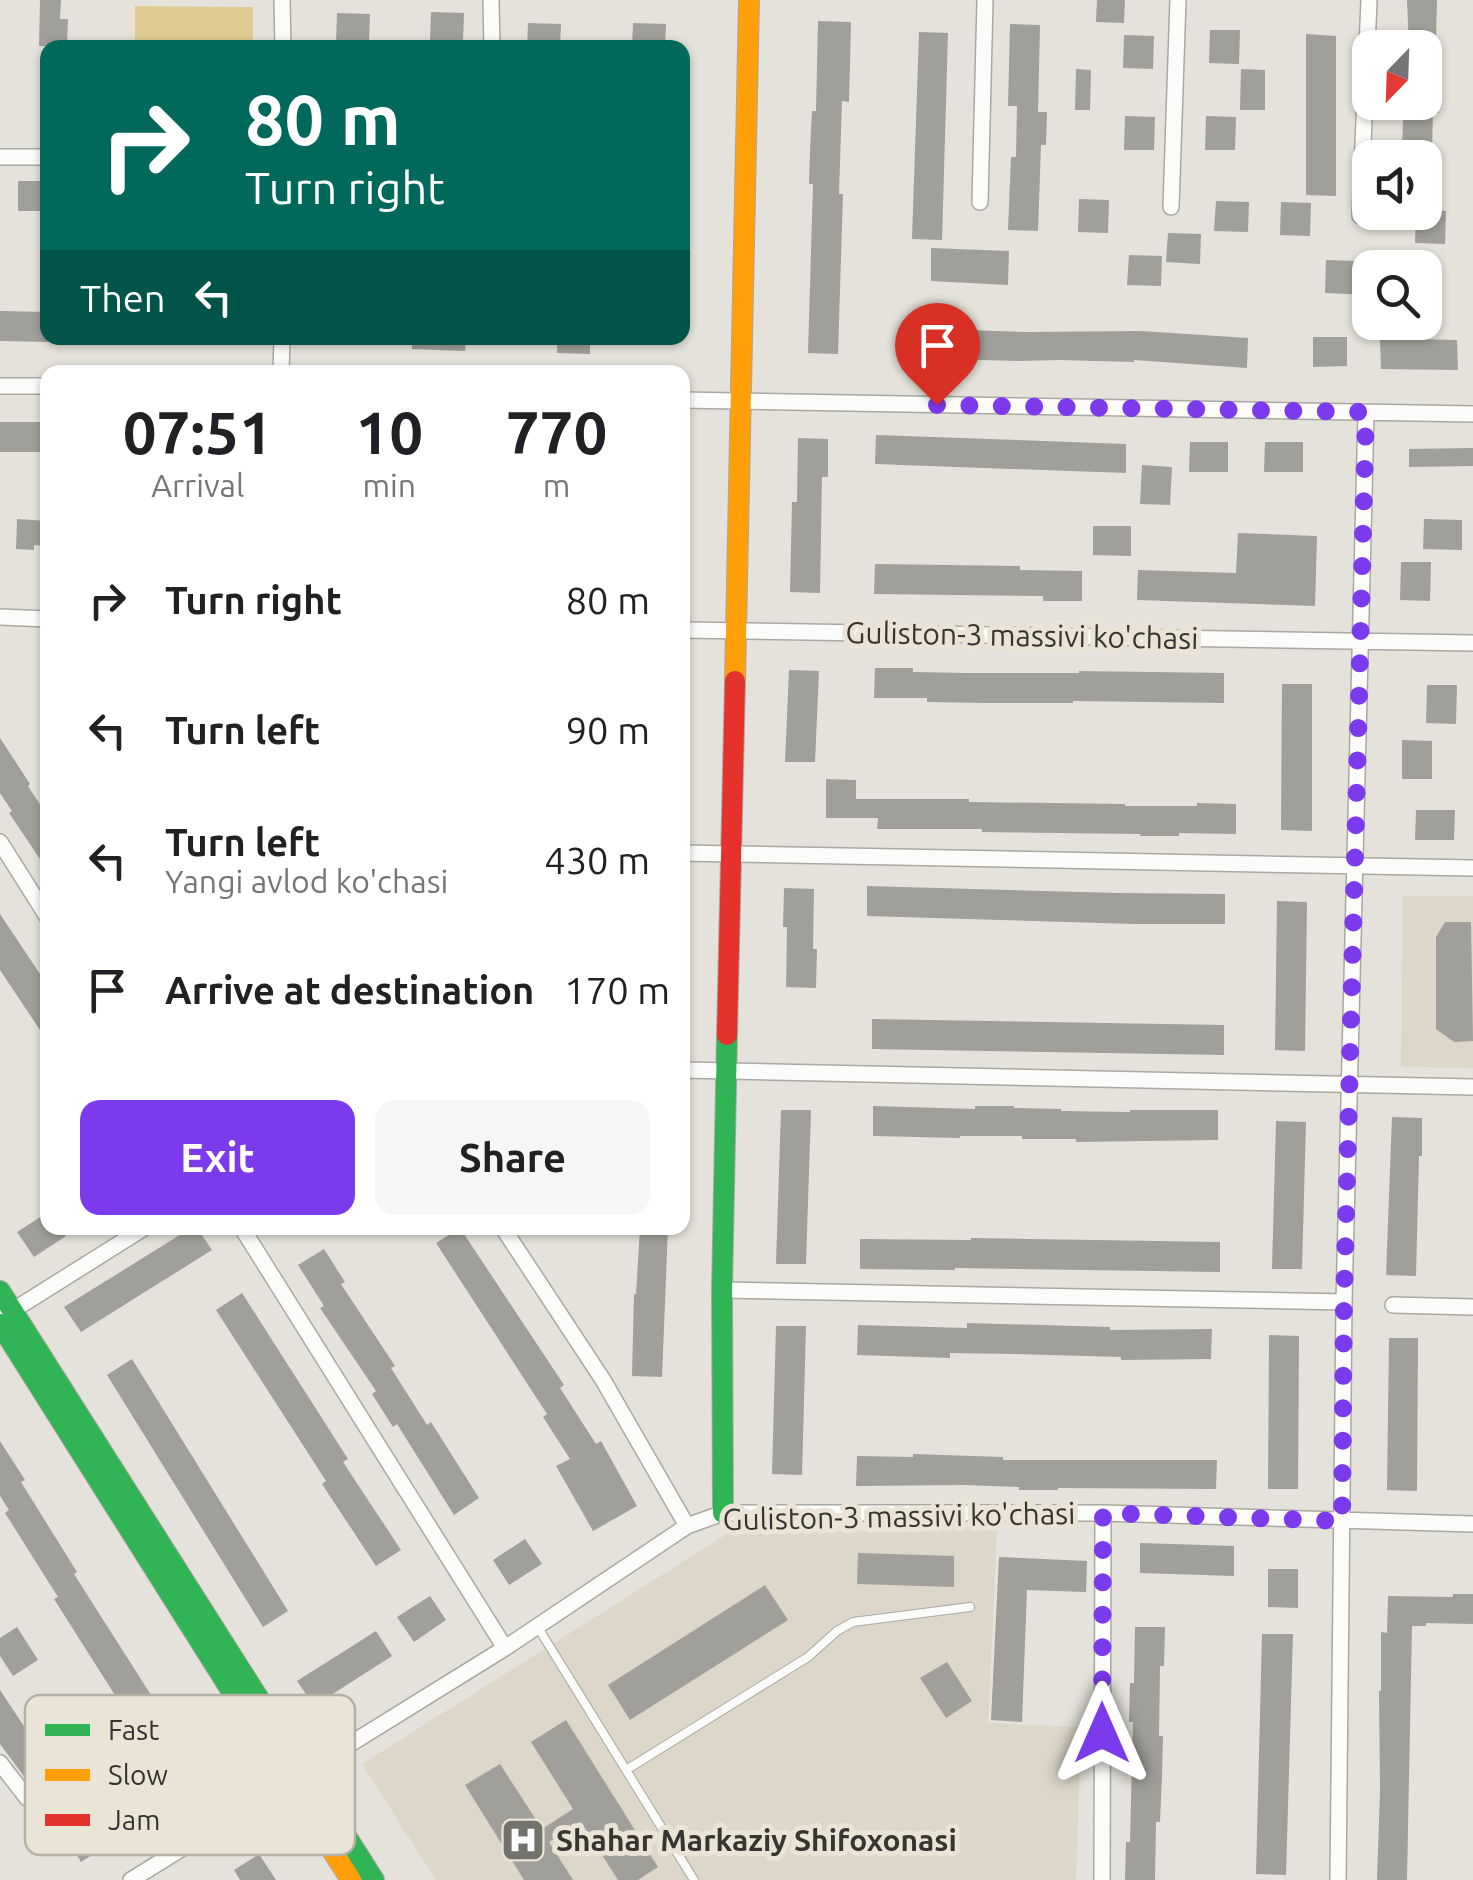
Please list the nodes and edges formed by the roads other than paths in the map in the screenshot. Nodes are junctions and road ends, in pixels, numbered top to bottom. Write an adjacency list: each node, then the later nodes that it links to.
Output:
1 (282, 0): 7 (street)
2 (491, 0): 8 (street)
3 (749, 0): 17 (street)
4 (986, 0): 12 (street)
5 (1178, 0): 13 (street)
6 (1369, 0): 9 (street)
7 (283, 40)
8 (492, 40)
9 (1363, 140)
10 (40, 157): 11 (street)
11 (0, 158)
12 (980, 202)
13 (1170, 207)
14 (0, 386): 15 (street)
15 (40, 386)
16 (690, 400): 17 (street)
17 (742, 402): 18 (street); 23 (street)
18 (1366, 412): 19 (street); 24 (street)
19 (1473, 414)
20 (0, 617): 21 (street)
21 (40, 618)
22 (690, 630): 23 (street, Guliston-3 massivi ko'chasi)
23 (736, 630): 24 (street, Guliston-3 massivi ko'chasi); 28 (street)
24 (1362, 641): 25 (street, Guliston-3 massivi ko'chasi); 29 (street)
25 (1473, 643)
26 (0, 842): 31 (street)
27 (690, 853): 28 (street)
28 (731, 853): 29 (street); 33 (street)
29 (1355, 866): 30 (street); 34 (street)
30 (1473, 868)
31 (40, 905)
32 (690, 1070): 33 (street)
33 (726, 1071): 34 (street); 40 (street)
34 (1350, 1085): 35 (street); 41 (street)
35 (1473, 1087)
36 (133, 1235): 44 (street)
37 (246, 1235): 52 (street)
38 (508, 1235): 49 (street, Guliston-3 massivi ko'chasi)
39 (0, 1290): 44 (street)
40 (722, 1290): 41 (street); 45 (street)
41 (1344, 1302): 47 (street)
42 (1393, 1305): 43 (street)
43 (1473, 1307)
44 (4, 1318): 53 (street)
45 (723, 1513): 46 (street, Guliston-3 massivi ko'chasi); 49 (street, Guliston-3 massivi ko'chasi)
46 (1103, 1513): 47 (street, Guliston-3 massivi ko'chasi); 65 (street, Guliston-3 massivi ko'chasi)
47 (1342, 1521): 48 (street, Guliston-3 massivi ko'chasi); 66 (street)
48 (1473, 1524)
49 (687, 1526): 51 (street)
50 (970, 1607): 56 (lane)
51 (537, 1626): 52 (street); 56 (lane)
52 (504, 1648): 54 (street)
53 (245, 1695)
54 (355, 1741)
55 (0, 1763): 57 (street)
56 (626, 1770): 64 (lane)
57 (25, 1795)
58 (171, 1855): 61 (street)
59 (338, 1855): 62 (street)
60 (355, 1855): 63 (street)
61 (131, 1880)
62 (351, 1880)
63 (374, 1880)
64 (694, 1880)
65 (1102, 1880)
66 (1338, 1880)

